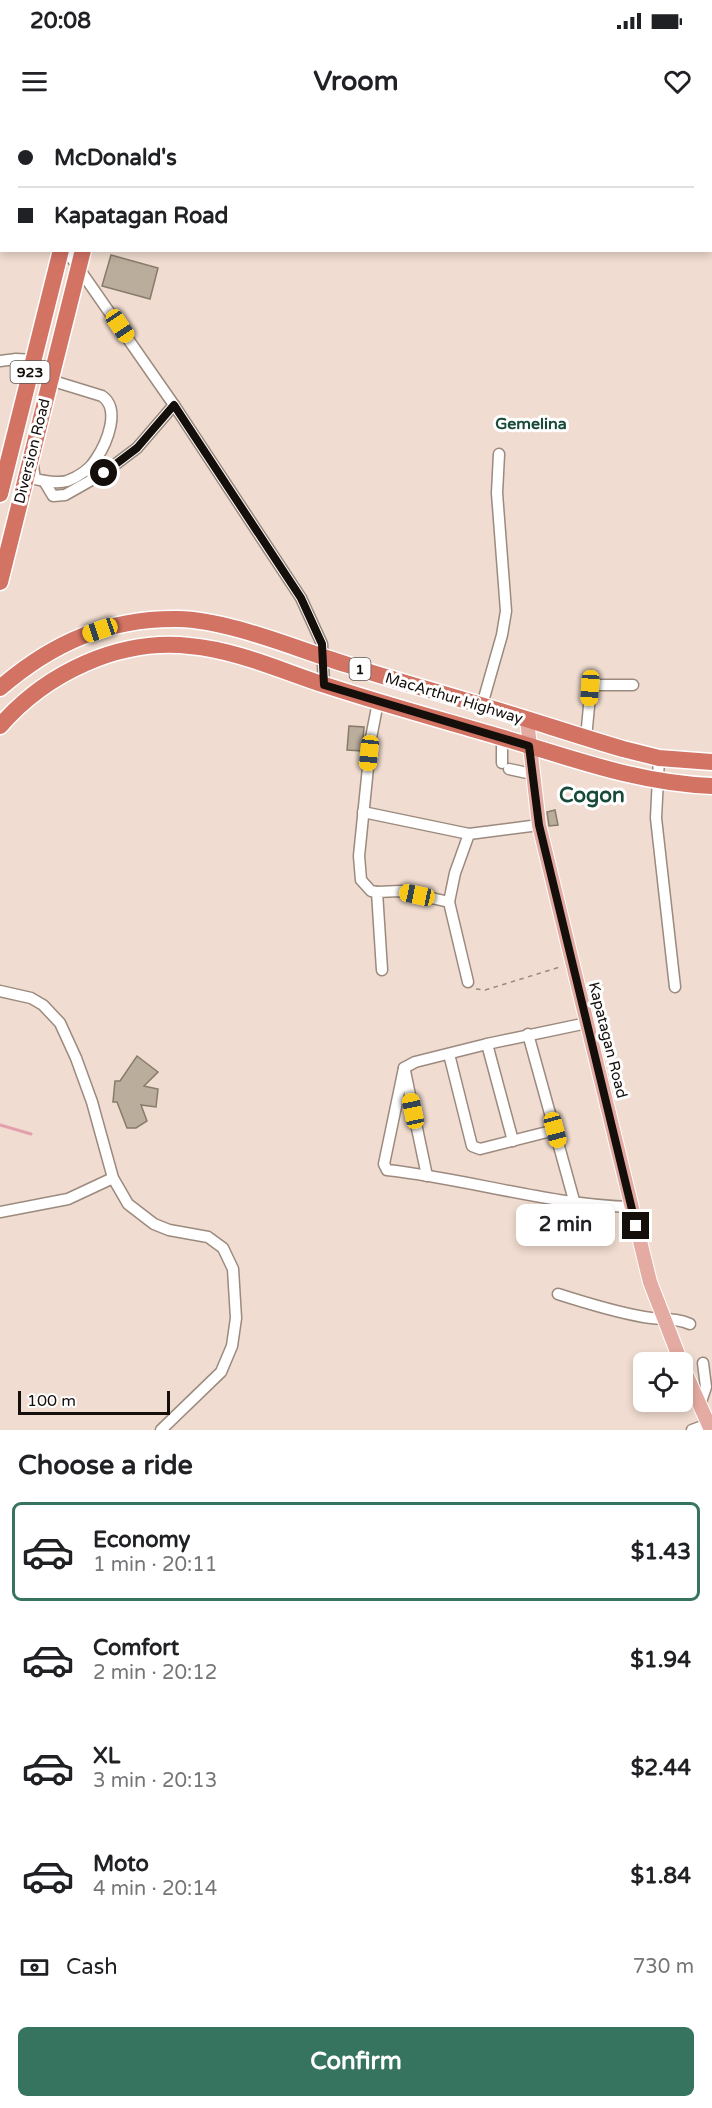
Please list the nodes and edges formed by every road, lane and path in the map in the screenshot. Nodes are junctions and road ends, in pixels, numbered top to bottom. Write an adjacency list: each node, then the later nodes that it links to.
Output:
1 (61, 252): 3 (highway, Diversion Road / 923)
2 (81, 259): 5 (highway, Diversion Road / 923); 6 (street)
3 (34, 360): 4 (street); 10 (highway, Diversion Road / 923)
4 (0, 361)
5 (50, 380): 7 (highway, Diversion Road / 923); 9 (street)
6 (174, 405): 9 (street); 12 (street)
7 (32, 453): 9 (street); 11 (highway, Diversion Road / 923)
8 (499, 454): 18 (street)
9 (44, 481)
10 (0, 494)
11 (0, 582)
12 (324, 658): 13 (highway, MacArthur Highway / 1); 14 (street); 18 (highway, MacArthur Highway / 1)
13 (7, 677): 16 (highway, MacArthur Highway / 1)
14 (324, 685): 17 (highway, MacArthur Highway / 1); 20 (highway, MacArthur Highway / 1)
15 (633, 685): 22 (street)
16 (0, 688)
17 (378, 702): 21 (highway, MacArthur Highway / 1); 29 (street)
18 (482, 705): 19 (highway, MacArthur Highway / 1)
19 (527, 720): 22 (highway, MacArthur Highway / 1); 23 (main road, Kapatagan Road)
20 (0, 726)
21 (502, 738): 23 (highway, MacArthur Highway / 1); 26 (street)
22 (586, 738): 24 (highway, MacArthur Highway / 1)
23 (529, 746): 26 (main road, Kapatagan Road); 27 (highway, MacArthur Highway / 1)
24 (659, 758): 25 (highway, MacArthur Highway / 1); 27 (street)
25 (712, 762)
26 (532, 774): 30 (main road, Kapatagan Road)
27 (657, 782): 28 (highway, MacArthur Highway / 1); 37 (street)
28 (712, 786)
29 (363, 812): 31 (street); 32 (street)
30 (539, 825): 31 (street); 34 (main road, Kapatagan Road)
31 (469, 834): 33 (street)
32 (377, 892): 33 (street); 35 (street)
33 (449, 902): 36 (street)
34 (572, 963): 36 (path); 39 (main road, Kapatagan Road)
35 (382, 970)
36 (468, 982)
37 (675, 987)
38 (0, 991): 47 (street)
39 (587, 1023): 40 (street); 49 (main road, Kapatagan Road)
40 (528, 1034): 41 (street); 44 (street)
41 (487, 1044): 42 (street); 45 (street)
42 (449, 1054): 43 (street); 45 (street)
43 (404, 1068): 46 (street); 46 (street)
44 (555, 1130): 45 (street); 48 (street)
45 (513, 1141)
46 (427, 1176): 48 (street)
47 (113, 1178): 50 (street); 59 (street)
48 (576, 1204): 49 (street)
49 (632, 1207): 52 (main road, Kapatagan Road)
50 (0, 1212)
51 (558, 1294): 52 (street)
52 (663, 1319): 53 (street); 54 (main road, Kapatagan Road)
53 (690, 1324)
54 (677, 1352)
55 (703, 1363): 57 (street)
56 (693, 1389): 57 (main road, Kapatagan Road)
57 (700, 1405): 58 (main road, Kapatagan Road)
58 (710, 1427): 60 (street)
59 (161, 1430)
60 (692, 1430)

